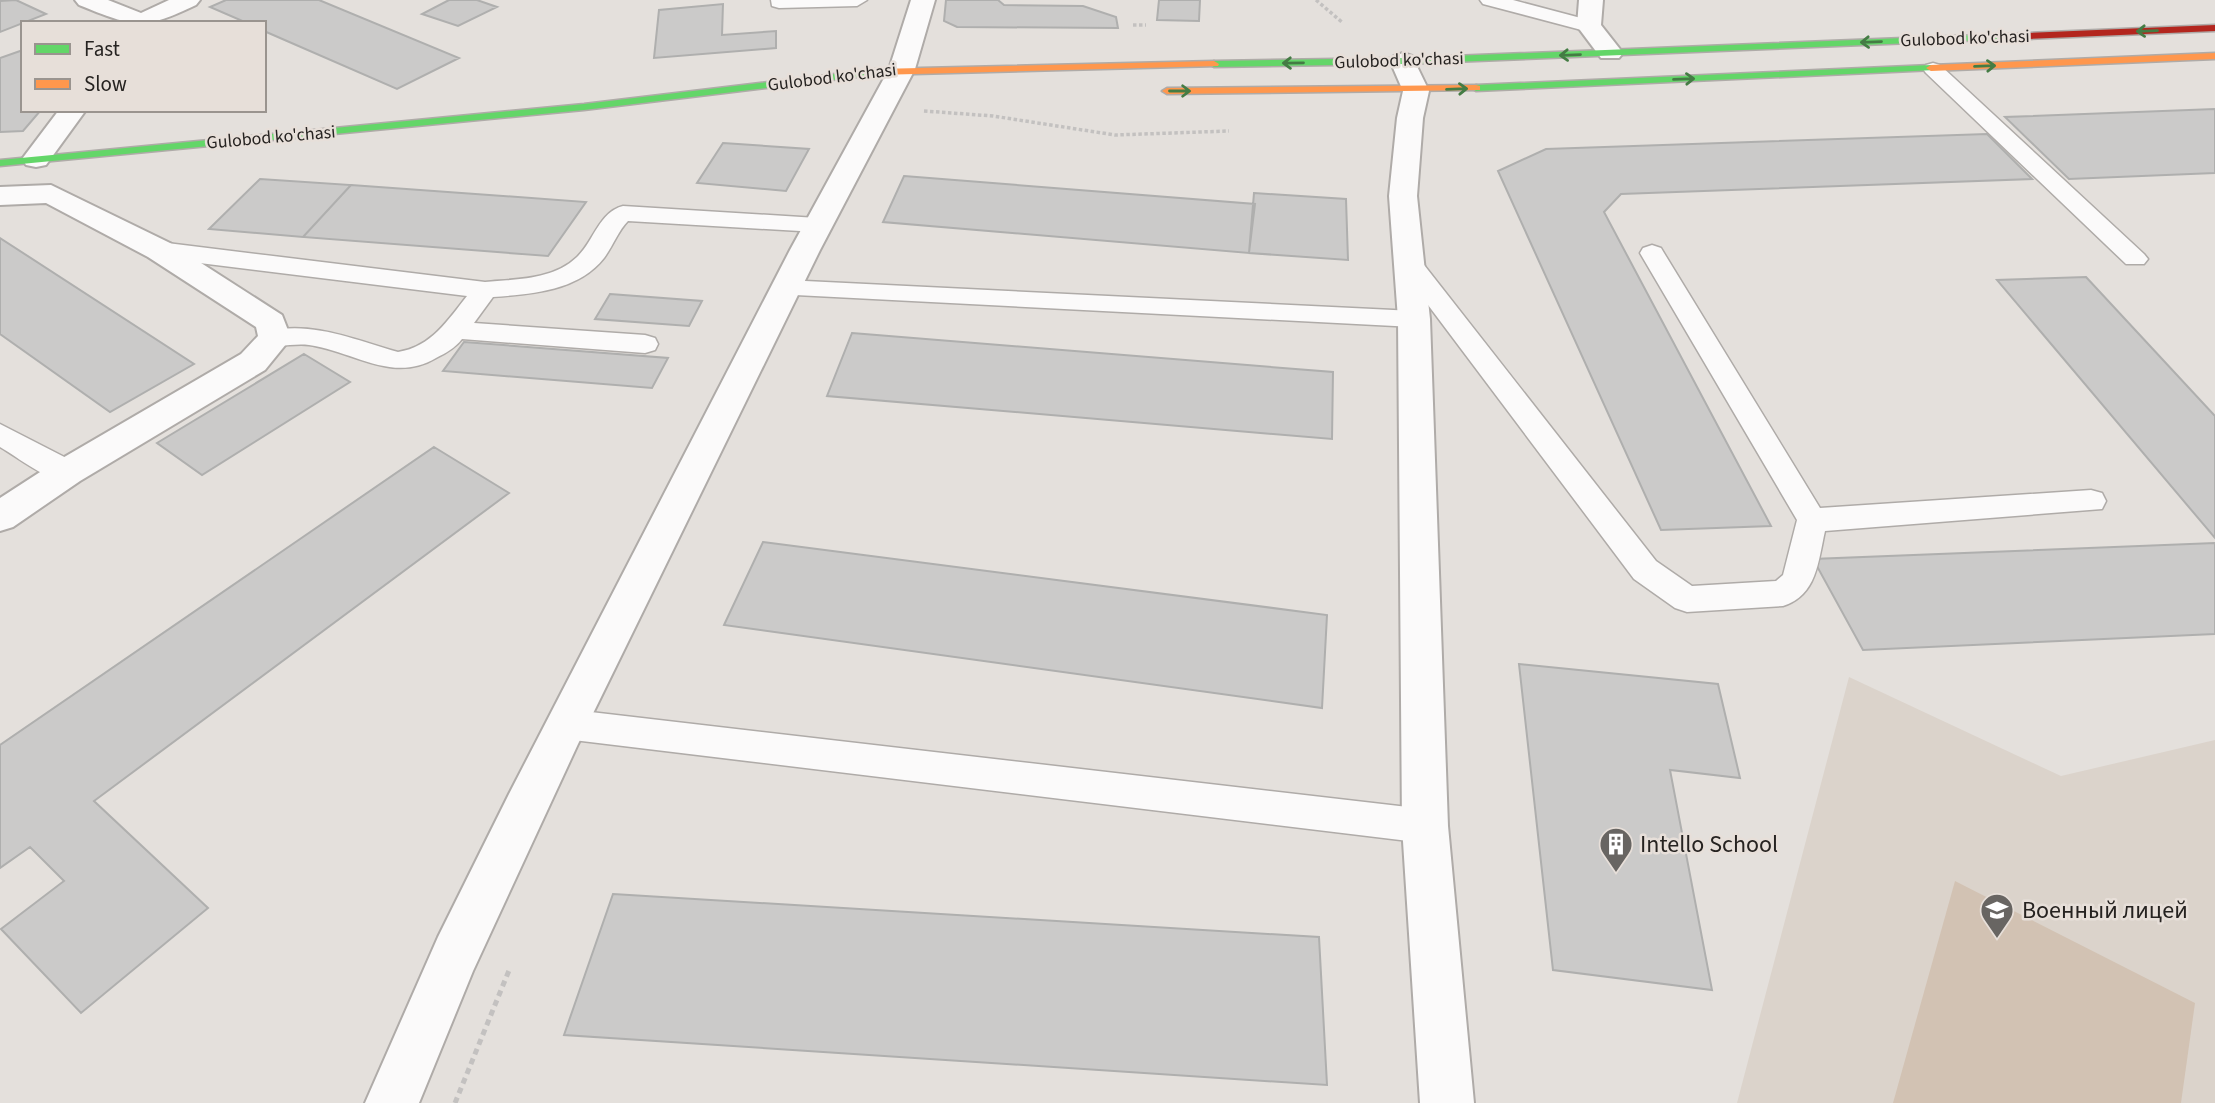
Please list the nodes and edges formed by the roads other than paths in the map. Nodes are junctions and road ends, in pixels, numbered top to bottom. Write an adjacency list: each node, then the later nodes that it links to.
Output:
1 (87, 0): 8 (street)
2 (188, 0): 9 (street)
3 (857, 0): 7 (lane)
4 (923, 0): 16 (street)
5 (1490, 0): 10 (lane)
6 (1591, 0): 10 (street)
7 (779, 2)
8 (138, 21)
9 (142, 21)
10 (1589, 26): 12 (street)
11 (2215, 28): 12 (street, Gulobod ko'chasi, one-way to 12)
12 (1610, 53): 15 (street, Gulobod ko'chasi, one-way to 15)
13 (2215, 56): 14 (street, Gulobod ko'chasi, one-way to 13)
14 (1933, 69): 15 (street, Gulobod ko'chasi, one-way to 14); 27 (lane)
15 (1410, 76): 16 (street, Gulobod ko'chasi, one-way to 16); 17 (street, Gulobod ko'chasi, one-way to 15); 28 (street)
16 (890, 91): 19 (street, Gulobod ko'chasi); 24 (street)
17 (1156, 91)
18 (838, 94): 19 (street, Gulobod ko'chasi)
19 (584, 107): 21 (street, Gulobod ko'chasi)
20 (71, 112): 21 (street)
21 (36, 159): 22 (street, Gulobod ko'chasi)
22 (1, 165)
23 (0, 196): 25 (street)
24 (817, 226): 29 (street); 30 (lane)
25 (159, 250): 30 (lane); 33 (street)
26 (1652, 253): 39 (lane)
27 (2134, 259)
28 (1408, 261): 31 (street); 39 (lane)
29 (785, 288): 31 (lane); 40 (street)
30 (485, 290): 32 (lane)
31 (1414, 318): 41 (street)
32 (456, 330): 33 (lane); 34 (lane)
33 (275, 338): 36 (street)
34 (645, 345)
35 (0, 434): 36 (lane)
36 (66, 472): 38 (street)
37 (2091, 501): 39 (lane)
38 (0, 517)
39 (1812, 520)
40 (565, 724): 41 (lane); 42 (street)
41 (1425, 826): 43 (street)
42 (393, 1103)
43 (1447, 1103)

